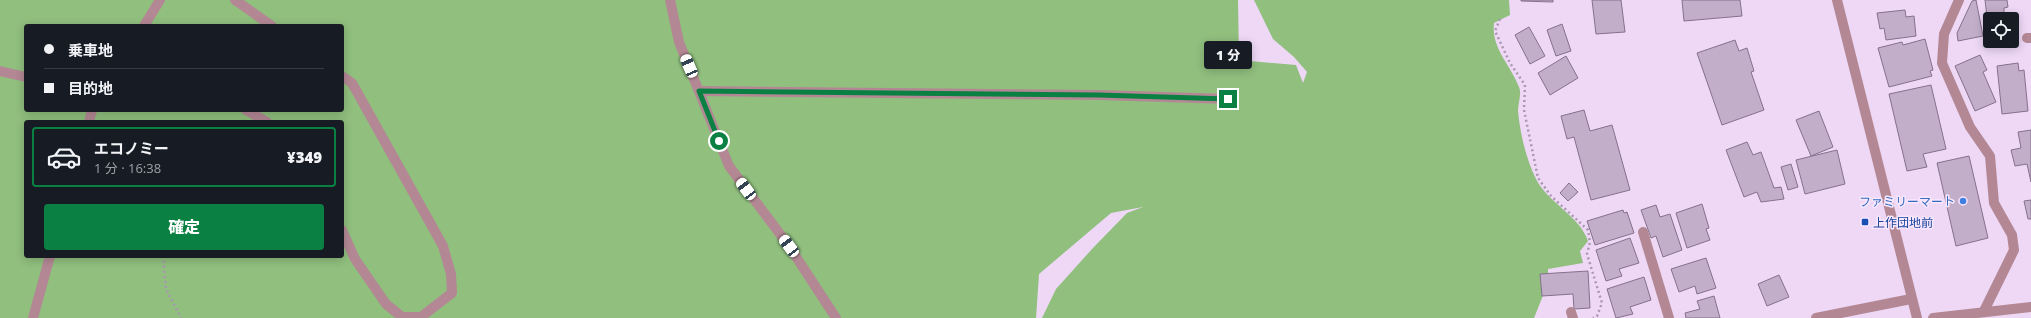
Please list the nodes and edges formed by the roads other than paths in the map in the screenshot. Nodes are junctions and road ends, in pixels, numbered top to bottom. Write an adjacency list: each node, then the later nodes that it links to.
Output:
1 (160, 0): 6 (street)
2 (235, 0): 7 (street)
3 (670, 0): 11 (street)
4 (1837, 0): 18 (street)
5 (1959, 0): 20 (street)
6 (145, 24)
7 (269, 24)
8 (0, 71): 9 (street)
9 (24, 77)
10 (344, 77): 16 (street)
11 (699, 91): 12 (street); 22 (street)
12 (1228, 99)
13 (250, 112): 14 (street)
14 (264, 120)
15 (1643, 232): 23 (street)
16 (344, 234)
17 (49, 258): 21 (street)
18 (1911, 299): 24 (street); 25 (street)
19 (2031, 307): 20 (street)
20 (1984, 311): 26 (street)
21 (33, 318)
22 (836, 318)
23 (1669, 318)
24 (1816, 318)
25 (1917, 318)
26 (1933, 318)

